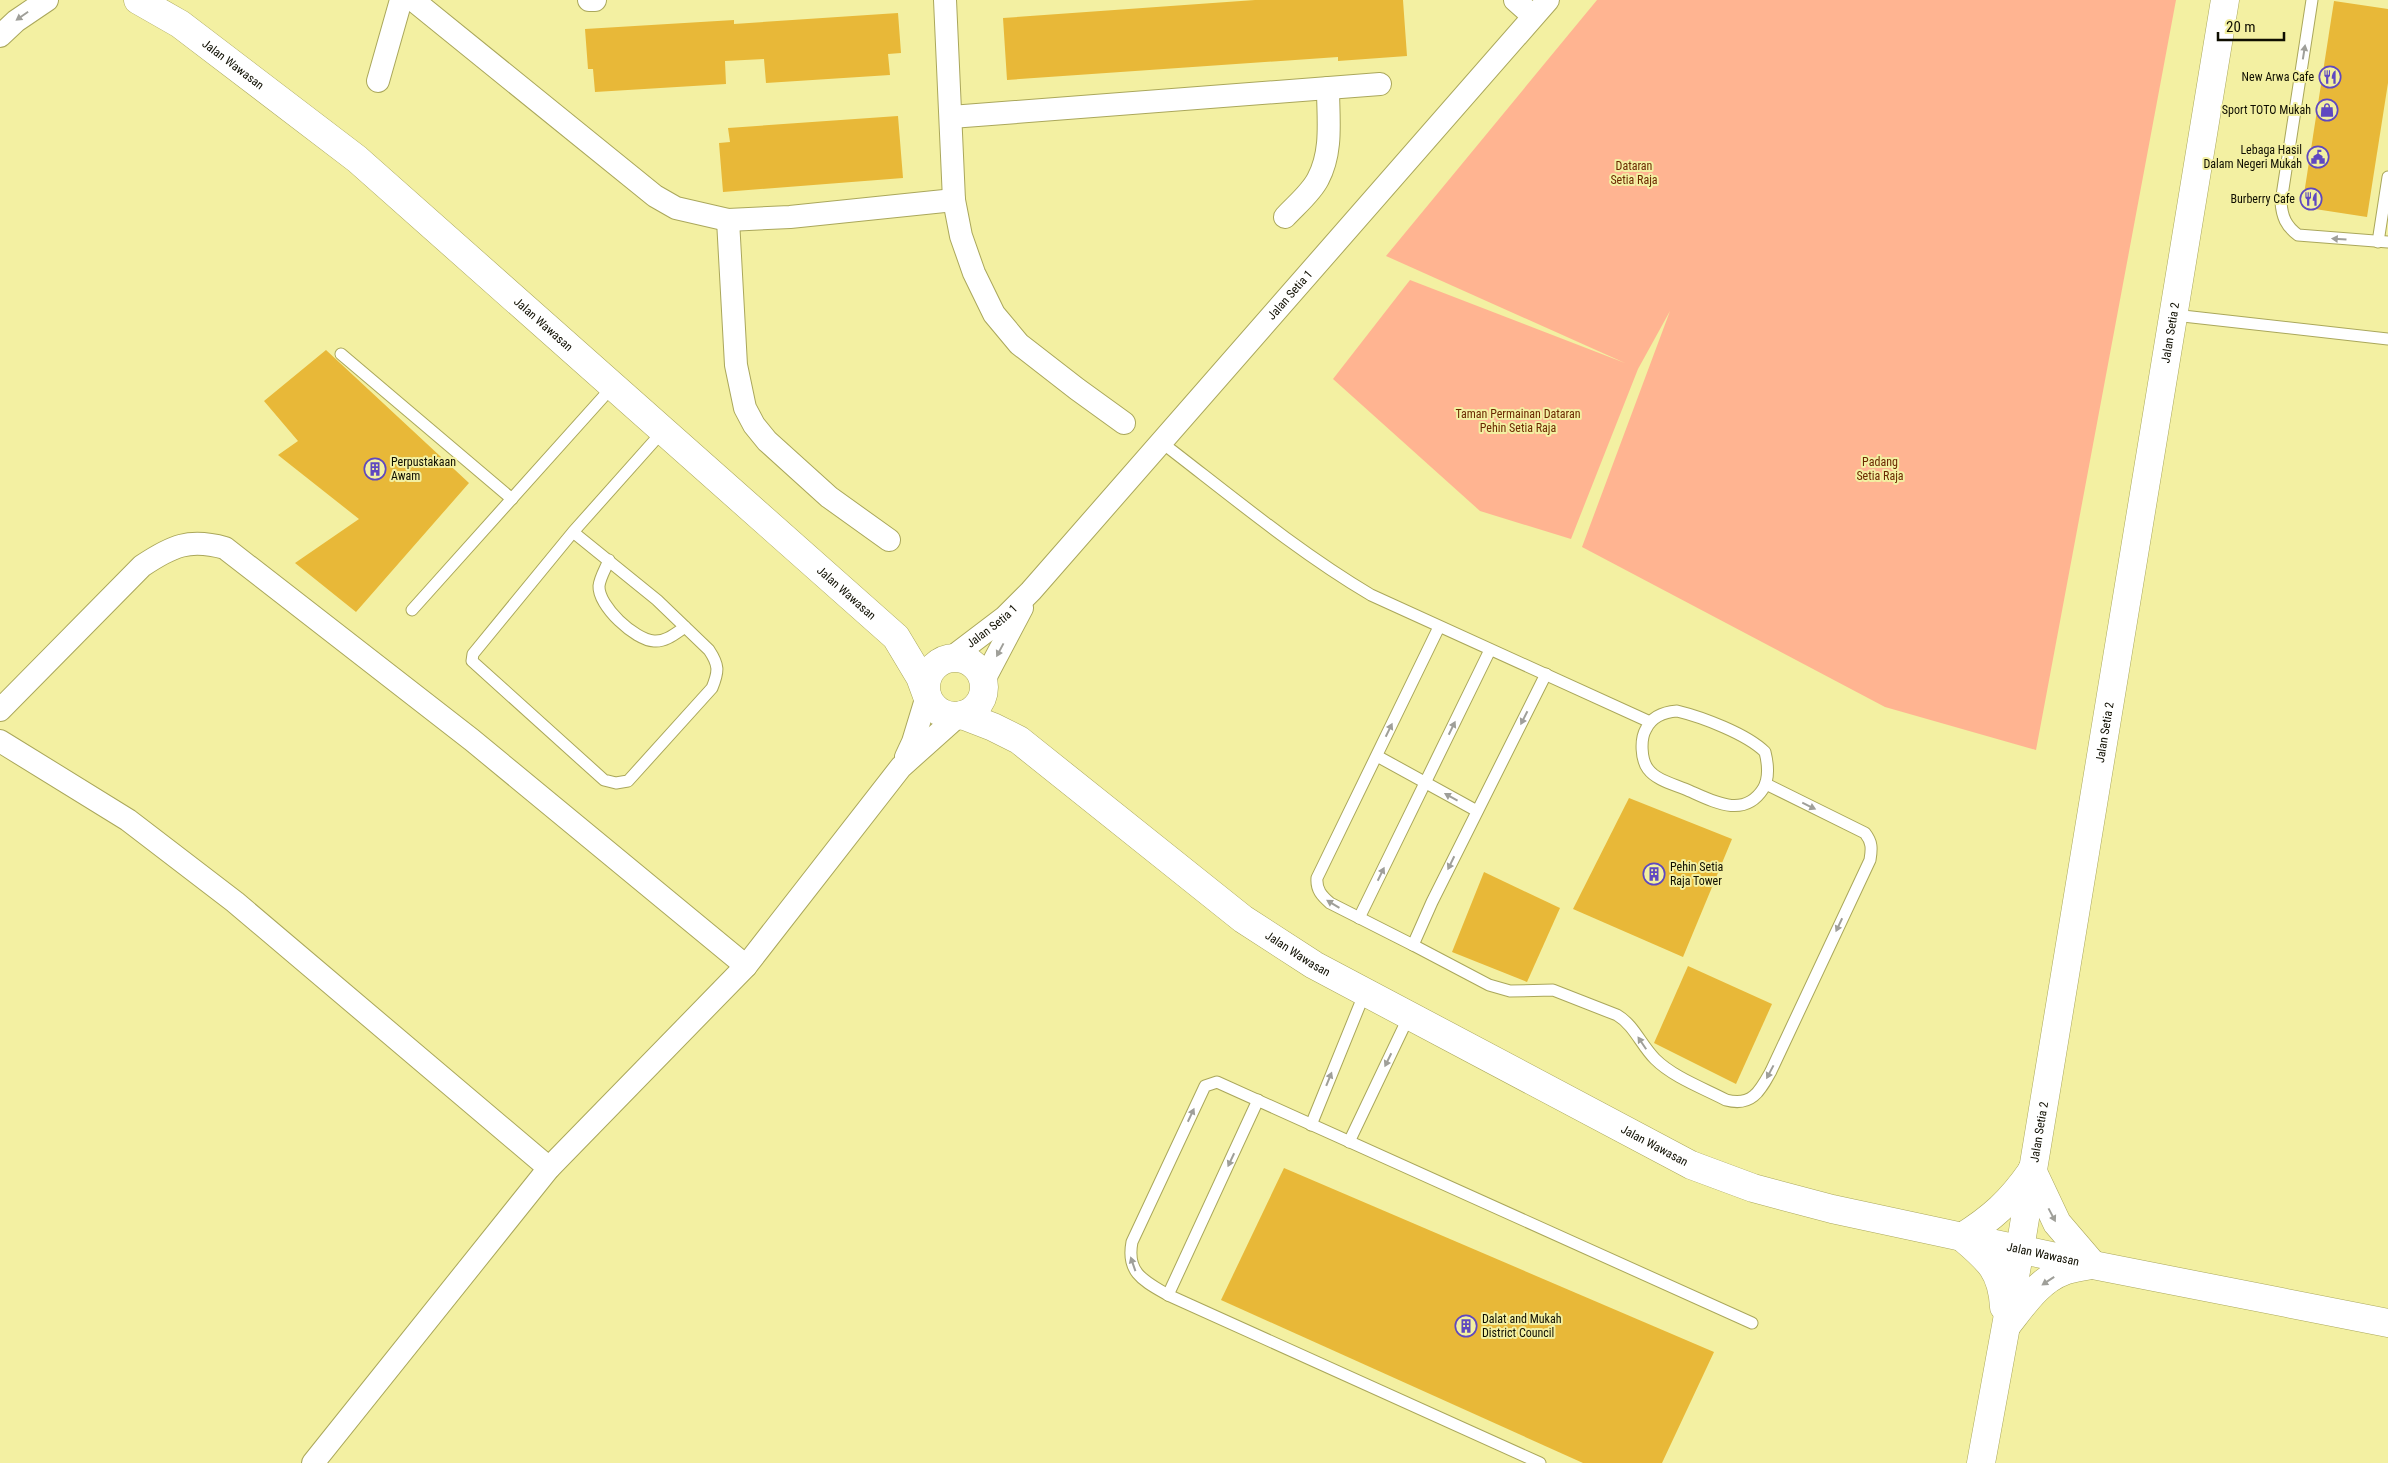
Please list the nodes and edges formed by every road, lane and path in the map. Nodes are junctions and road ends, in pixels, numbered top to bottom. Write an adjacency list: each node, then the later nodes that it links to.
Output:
1 (47, 0): 13 (street, one-way to 13)
2 (138, 0): 12 (street, Jalan Wawasan)
3 (401, 0): 14 (street)
4 (413, 0): 21 (street)
5 (589, 0): 6 (street)
6 (595, 0)
7 (945, 0): 17 (street)
8 (1515, 0): 11 (street)
9 (2225, 0): 23 (street, Jalan Setia 2)
10 (2312, 0): 22 (lane, one-way to 10)
11 (1541, 8): 29 (street, Jalan Setia 1)
12 (174, 12): 26 (street, Jalan Wawasan)
13 (0, 36)
14 (378, 81)
15 (1380, 84): 16 (street)
16 (1328, 88): 17 (street); 20 (street)
17 (951, 117): 19 (street)
18 (2388, 177): 22 (lane)
19 (954, 200): 21 (street); 27 (street)
20 (1285, 217)
21 (728, 220): 32 (street)
22 (2383, 242)
23 (2173, 315): 24 (lane); 63 (street, Jalan Setia 2)
24 (2388, 339)
25 (341, 354): 30 (lane)
26 (613, 386): 28 (street, Jalan Wawasan); 30 (lane)
27 (1124, 423)
28 (663, 431): 31 (lane); 38 (street, Jalan Wawasan)
29 (1162, 442): 34 (street, Jalan Setia 1); 37 (lane)
30 (512, 499): 35 (lane)
31 (573, 532): 33 (lane); 36 (lane)
32 (889, 540)
33 (609, 560): 36 (lane); 36 (lane)
34 (1031, 591): 40 (street, Jalan Setia 1); 42 (street, Jalan Setia 1, one-way to 42)
35 (412, 610)
36 (685, 627)
37 (1440, 627): 39 (lane); 49 (lane, one-way to 37)
38 (896, 637): 40 (street, Jalan Wawasan); 43 (street, Jalan Wawasan)
39 (1490, 650): 41 (lane); 51 (lane, one-way to 39)
40 (951, 658): 42 (street); 43 (street)
41 (1546, 674): 46 (lane); 53 (lane, one-way to 53)
42 (984, 680): 45 (street); 47 (street, Jalan Wawasan)
43 (927, 696): 45 (street); 50 (street)
44 (0, 710): 56 (street)
45 (960, 716): 47 (street, Jalan Wawasan); 50 (street)
46 (1650, 722): 52 (lane); 52 (lane)
47 (1019, 740): 57 (street, Jalan Wawasan)
48 (0, 741): 62 (street)
49 (1377, 756): 51 (lane); 54 (lane, one-way to 49)
50 (901, 767): 56 (street)
51 (1426, 782): 53 (lane, one-way to 51); 54 (lane, one-way to 51)
52 (1766, 784): 55 (lane, one-way to 55)
53 (1477, 811): 55 (lane, one-way to 55)
54 (1359, 918): 55 (lane)
55 (1413, 945)
56 (746, 966): 62 (street)
57 (1365, 992): 58 (street, Jalan Wawasan); 60 (lane, one-way to 57)
58 (1410, 1016): 61 (lane, one-way to 61); 64 (street, Jalan Wawasan)
59 (1258, 1100): 60 (lane); 67 (lane, one-way to 67); 67 (lane, one-way to 59)
60 (1311, 1124): 61 (lane)
61 (1349, 1142): 69 (lane)
62 (549, 1168): 71 (street)
63 (2032, 1170): 64 (street); 65 (street, Jalan Setia 2); 66 (street, one-way to 66)
64 (1962, 1237): 65 (street, Jalan Wawasan); 70 (street)
65 (2020, 1249): 66 (street, Jalan Wawasan); 70 (street, Jalan Setia 2)
66 (2094, 1265): 68 (street, Jalan Wawasan); 70 (street, one-way to 70)
67 (1168, 1295): 72 (lane)
68 (2388, 1322)
69 (1752, 1323)
70 (2005, 1329): 73 (street, Jalan Setia 2)
71 (312, 1463)
72 (1540, 1463)
73 (1981, 1463)

